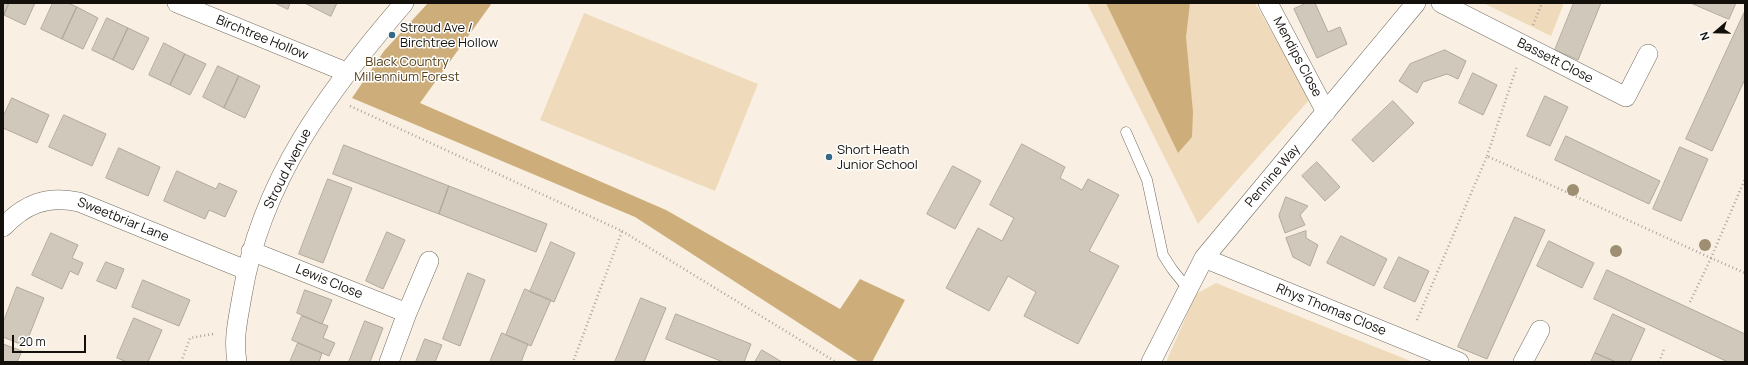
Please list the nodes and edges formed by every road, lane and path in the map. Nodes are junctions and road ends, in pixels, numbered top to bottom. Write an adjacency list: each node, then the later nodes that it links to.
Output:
1 (177, 3): 8 (street, Birchtree Hollow)
2 (404, 3): 8 (street, Stroud Avenue)
3 (1268, 3): 10 (street, Mendips Close)
4 (1416, 3): 10 (street, Pennine Way)
5 (1441, 3): 6 (street, Bassett Close)
6 (1524, 45): 7 (street, Bassett Close); 12 (path)
7 (1648, 54)
8 (346, 72): 9 (street, Stroud Avenue)
9 (328, 96): 15 (path); 16 (street, Stroud Avenue)
10 (1326, 112): 17 (street, Pennine Way)
11 (1126, 132): 22 (lane)
12 (1487, 156): 18 (path); 27 (path)
13 (1745, 179): 18 (path)
14 (3, 227): 20 (street, Sweetbriar Lane)
15 (622, 231): 32 (path); 33 (path)
16 (251, 251): 20 (street, Stroud Avenue); 24 (street, Lewis Close)
17 (1204, 258): 22 (street, Pennine Way); 27 (street, Rhys Thomas Close)
18 (1711, 258): 21 (path); 23 (path)
19 (429, 261): 24 (street)
20 (246, 270): 26 (street, Stroud Avenue)
21 (1745, 273)
22 (1188, 289): 34 (street, Pennine Way)
23 (1690, 302)
24 (407, 313): 31 (street)
25 (1540, 330): 36 (street)
26 (236, 331): 29 (path); 30 (street, Stroud Avenue)
27 (1408, 342): 35 (street, Rhys Thomas Close)
28 (1665, 348): 37 (path)
29 (181, 362)
30 (237, 362)
31 (389, 362)
32 (573, 362)
33 (836, 362)
34 (1151, 362)
35 (1459, 362)
36 (1523, 362)
37 (1659, 362)

